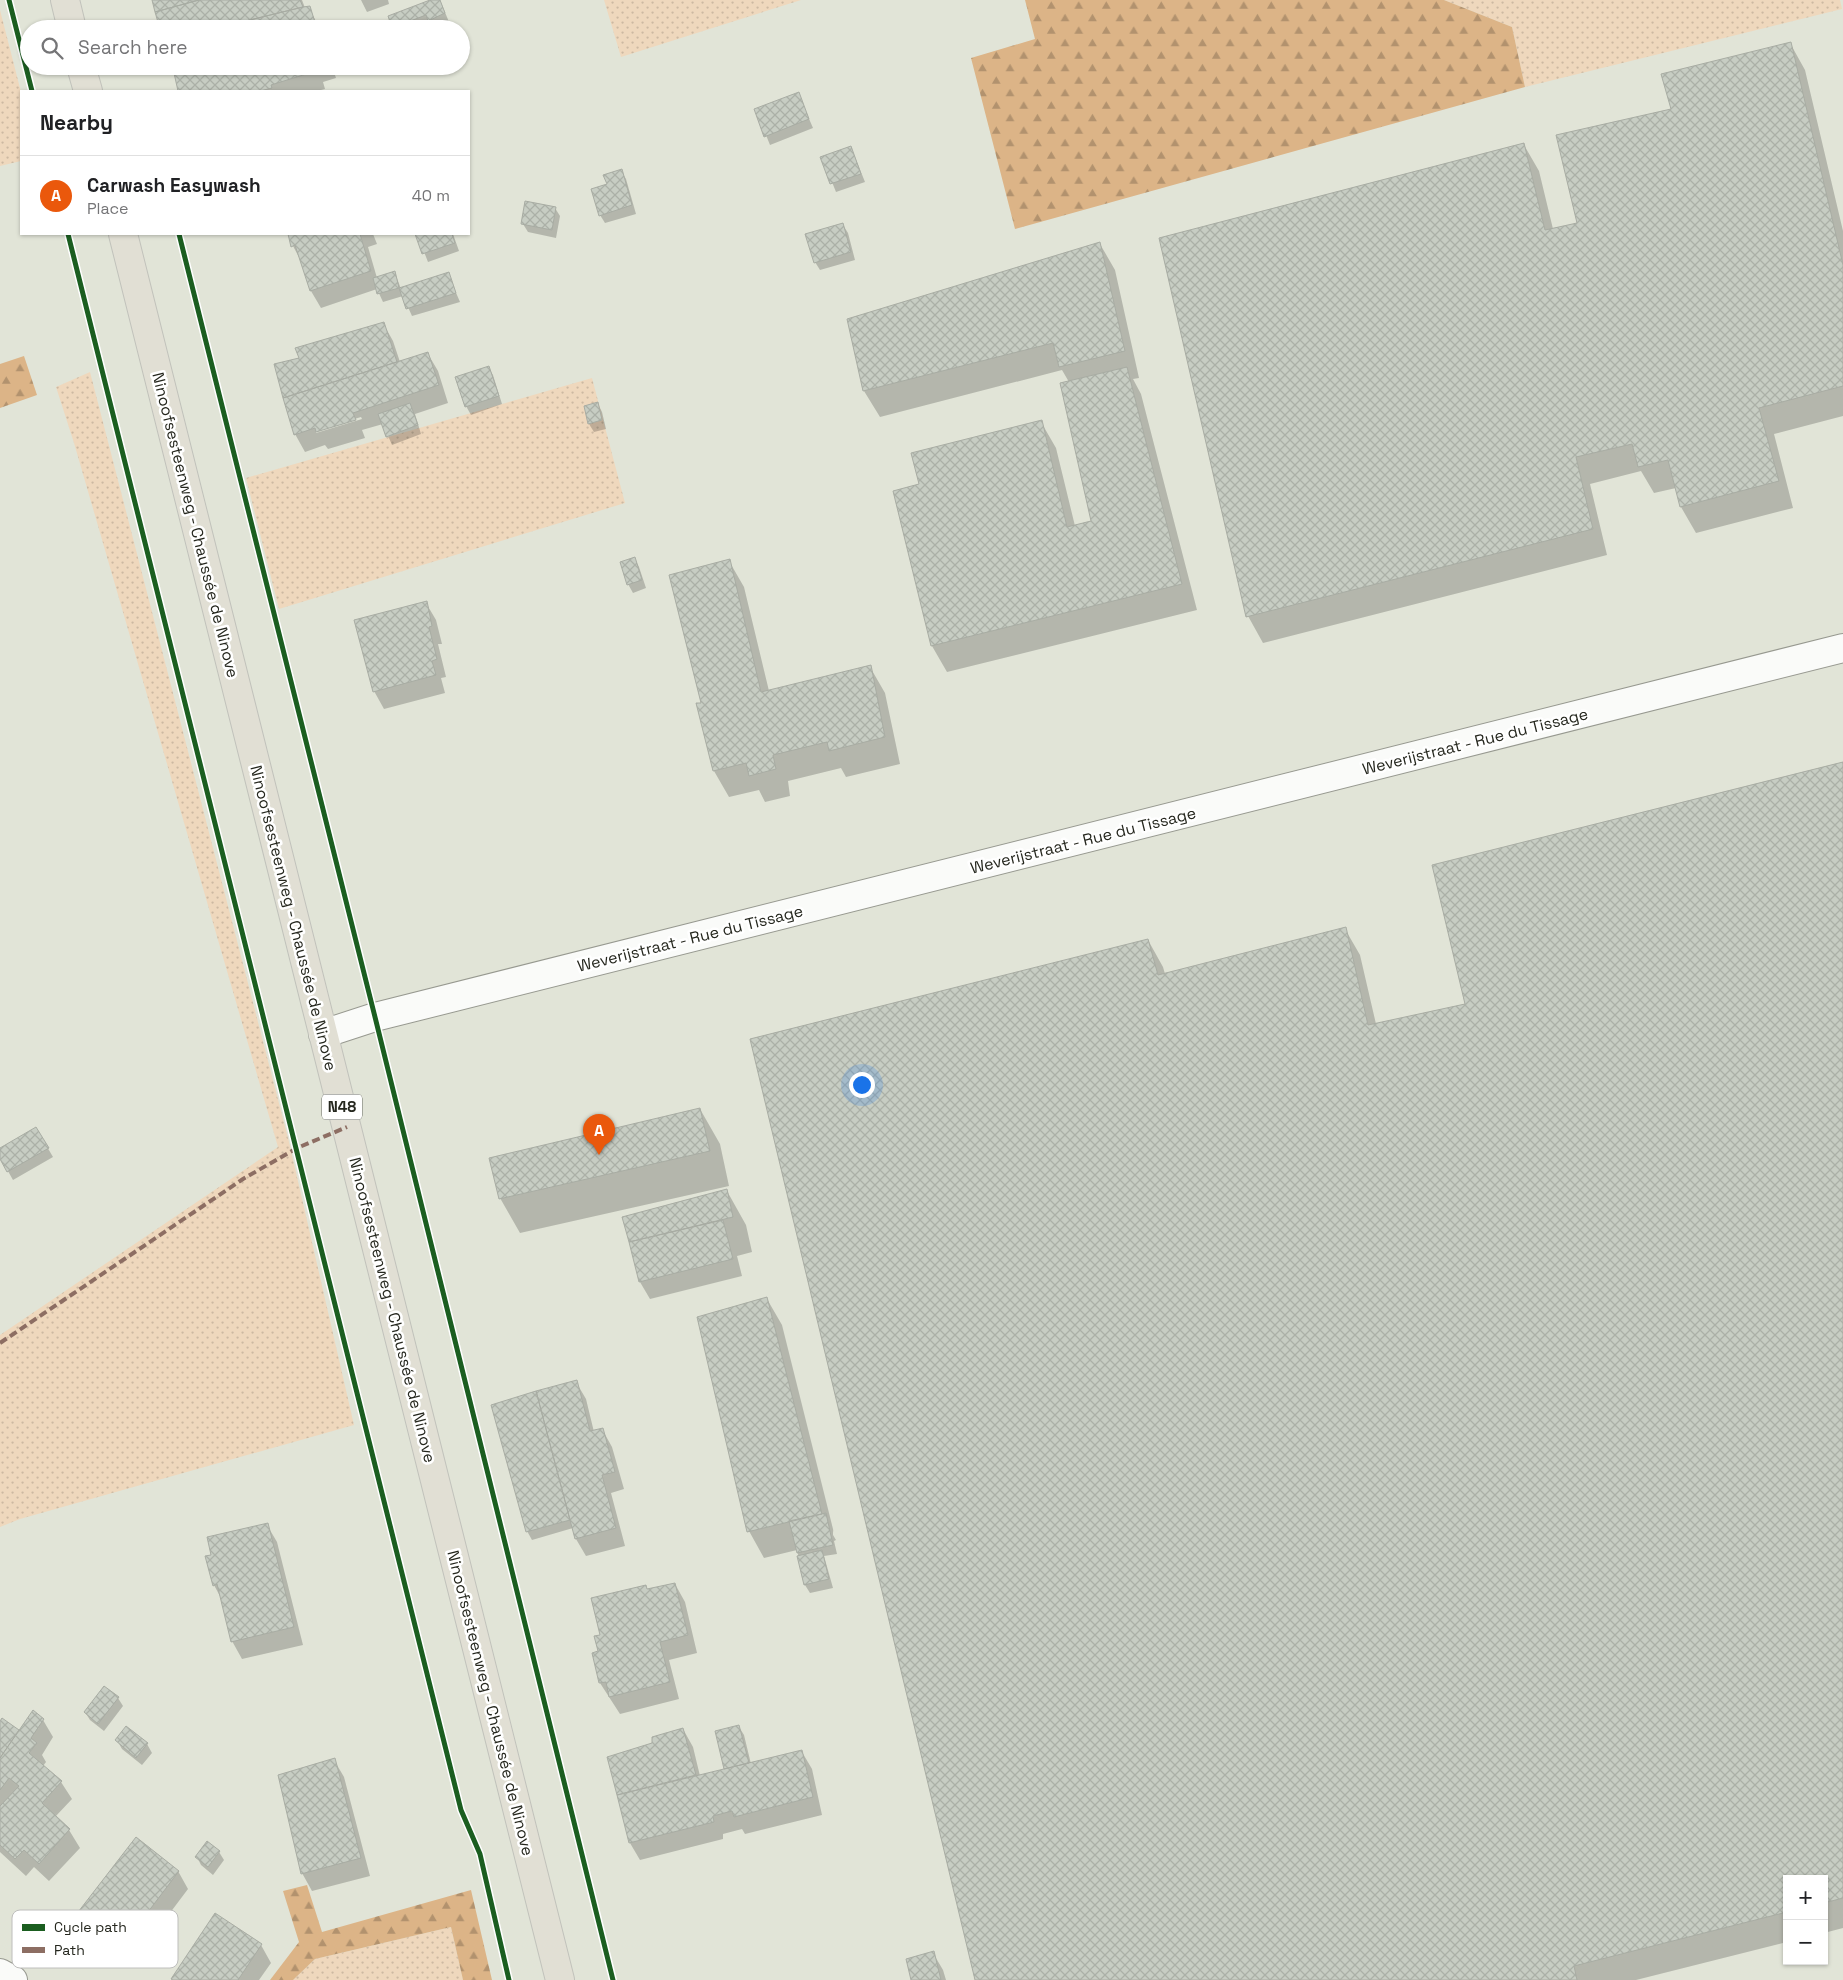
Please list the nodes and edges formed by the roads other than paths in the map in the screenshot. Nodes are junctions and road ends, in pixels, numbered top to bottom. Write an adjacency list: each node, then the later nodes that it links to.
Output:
1 (65, 0): 2 (main road)
2 (70, 20)
3 (84, 75): 4 (main road)
4 (88, 90)
5 (123, 235): 7 (main road, Ninoofsesteenweg - Chaussée de Ninove / N48)
6 (1843, 648): 7 (street, Weverijstraat - Rue du Tissage)
7 (323, 1034): 10 (main road, Ninoofsesteenweg - Chaussée de Ninove / N48)
8 (0, 1973): 9 (street)
9 (13, 1980)
10 (560, 1980)

